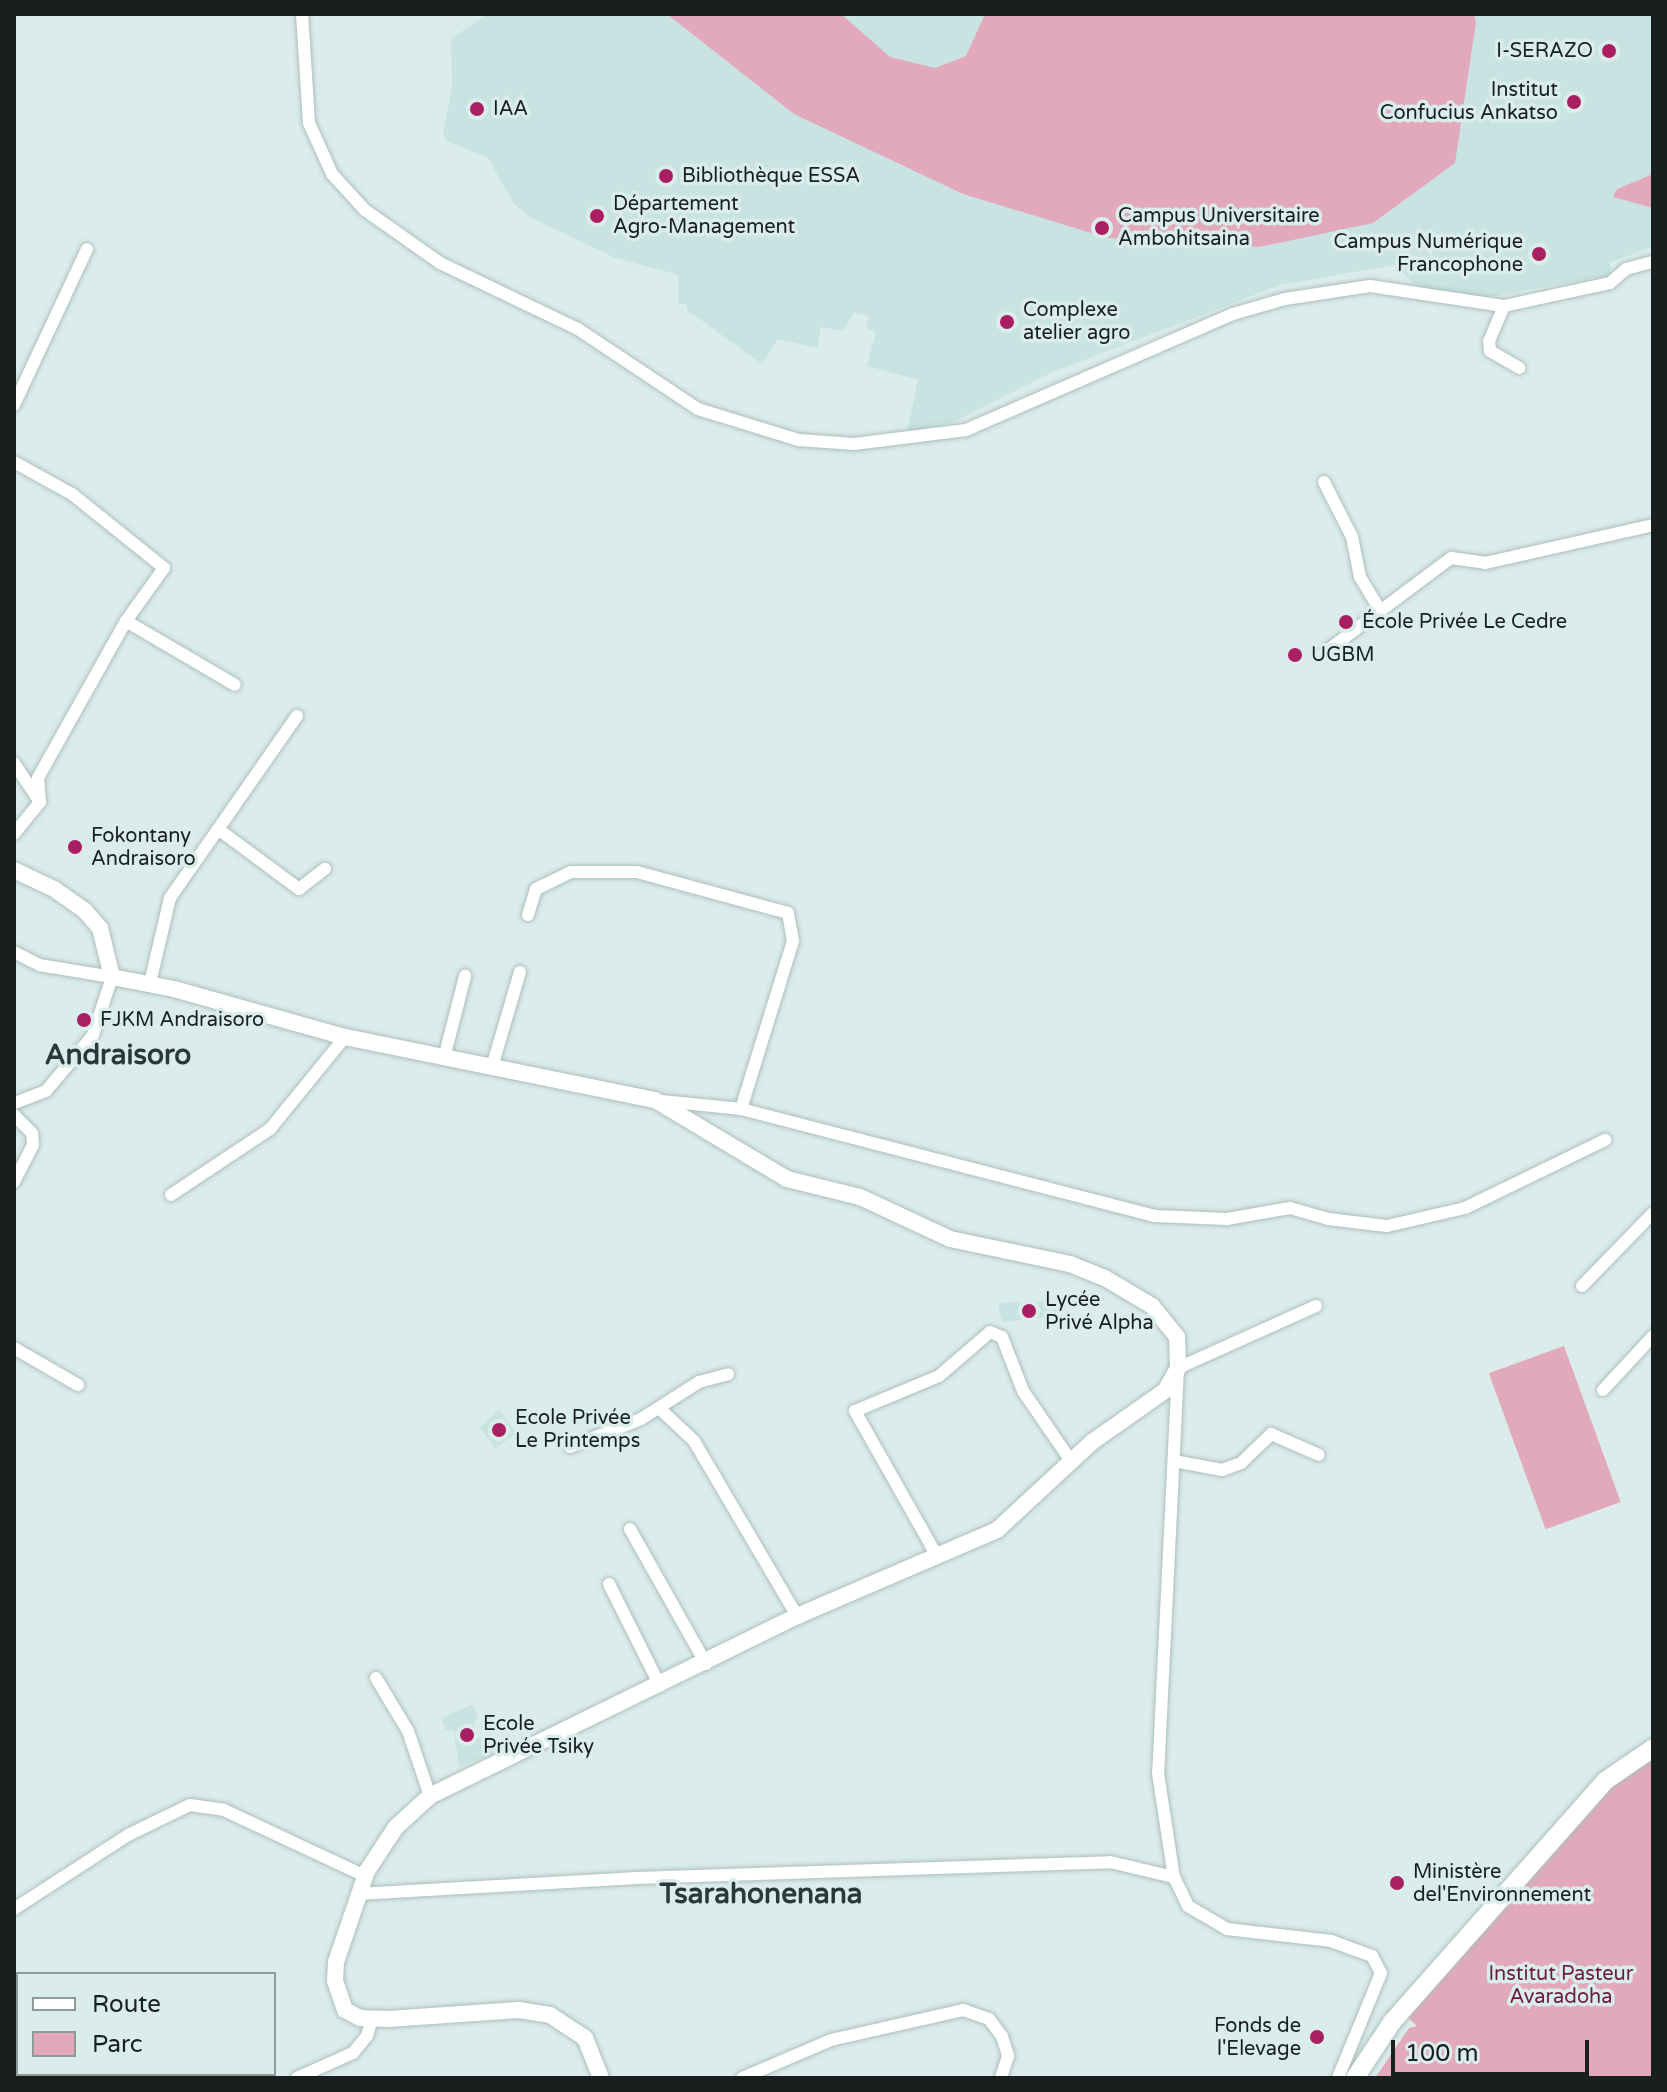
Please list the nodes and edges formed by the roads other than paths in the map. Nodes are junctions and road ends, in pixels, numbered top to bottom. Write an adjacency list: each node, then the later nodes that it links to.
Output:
1 (302, 14): 4 (street)
2 (87, 249): 6 (street)
3 (1653, 262): 4 (street)
4 (1504, 306): 5 (street)
5 (1519, 368)
6 (14, 405)
7 (14, 462): 11 (street)
8 (1324, 482): 10 (street)
9 (1653, 525): 10 (street)
10 (1380, 610): 12 (street)
11 (126, 621): 13 (street); 16 (street)
12 (1324, 653)
13 (235, 685)
14 (297, 716): 17 (street)
15 (14, 763): 16 (street)
16 (40, 802): 18 (street)
17 (218, 829): 19 (street); 26 (street)
18 (14, 834)
19 (325, 869)
20 (14, 870): 25 (street)
21 (528, 915): 32 (street)
22 (14, 952): 25 (street)
23 (520, 972): 29 (street)
24 (465, 976): 28 (street)
25 (112, 977): 26 (street); 31 (street)
26 (150, 983): 27 (street)
27 (345, 1037): 28 (street); 36 (street)
28 (444, 1058): 29 (street)
29 (492, 1067): 30 (street)
30 (655, 1100): 32 (street); 42 (street)
31 (14, 1103)
32 (741, 1109): 34 (street)
33 (14, 1115): 35 (street)
34 (1605, 1140)
35 (14, 1182)
36 (171, 1195)
37 (1653, 1213): 38 (street)
38 (1582, 1286)
39 (1316, 1306): 42 (street)
40 (1653, 1336): 45 (street)
41 (14, 1348): 44 (street)
42 (1178, 1368): 49 (street); 50 (street)
43 (728, 1374): 46 (street)
44 (78, 1385)
45 (1603, 1390)
46 (660, 1409): 47 (street); 54 (street)
47 (570, 1447)
48 (1319, 1455): 50 (street)
49 (1071, 1461): 52 (street); 52 (street)
50 (1174, 1461): 61 (street)
51 (630, 1529): 55 (street)
52 (937, 1556): 54 (street)
53 (609, 1584): 57 (street)
54 (797, 1616): 55 (street)
55 (706, 1664): 57 (street)
56 (376, 1678): 59 (street)
57 (660, 1686): 59 (street)
58 (1653, 1748): 70 (main road)
59 (430, 1796): 60 (street)
60 (365, 1876): 62 (street); 63 (street)
61 (1174, 1877): 62 (street); 69 (street)
62 (359, 1894): 64 (street)
63 (14, 1909)
64 (372, 2018): 65 (street); 66 (street)
65 (297, 2078)
66 (601, 2078)
67 (742, 2078): 68 (street)
68 (1001, 2078)
69 (1338, 2078)
70 (1355, 2078)

